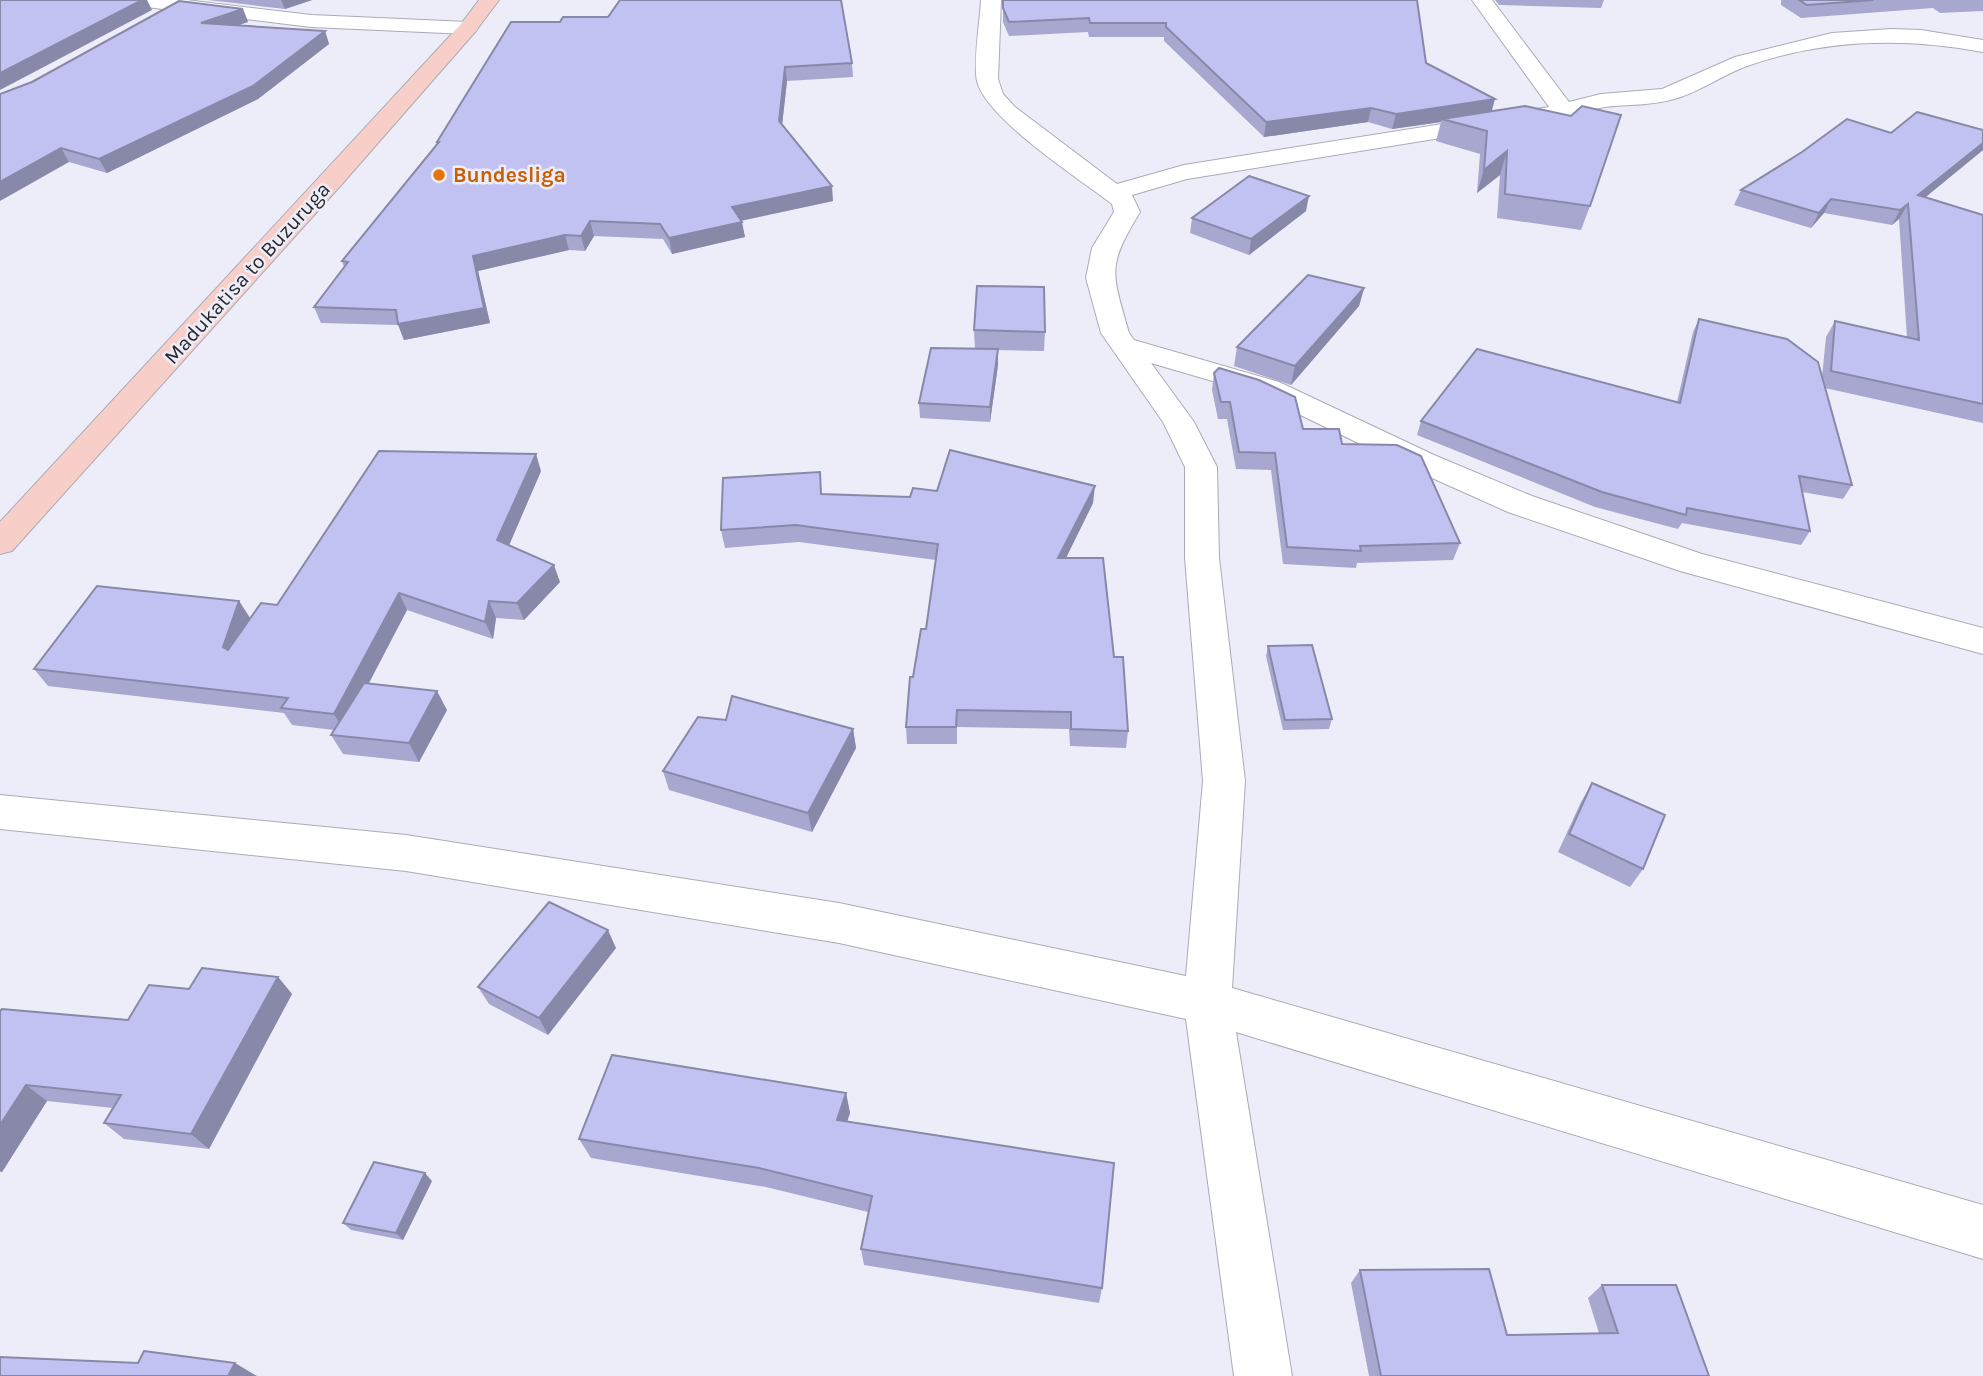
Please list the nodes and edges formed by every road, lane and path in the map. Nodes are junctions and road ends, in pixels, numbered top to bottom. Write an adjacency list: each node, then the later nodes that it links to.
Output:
1 (138, 0): 5 (street)
2 (489, 0): 7 (main road, Madukatisa to Buzuruga)
3 (991, 0): 10 (street)
4 (1482, 0): 9 (street)
5 (178, 6): 6 (street); 7 (street)
6 (147, 23)
7 (468, 28): 12 (main road, Madukatisa to Buzuruga)
8 (1983, 46): 9 (street)
9 (1564, 111): 10 (street)
10 (1115, 192): 11 (street)
11 (1125, 346): 13 (street); 15 (street)
12 (0, 543)
13 (1983, 641)
14 (0, 813): 15 (street)
15 (1207, 1002): 16 (street); 17 (street)
16 (1983, 1232)
17 (1264, 1376)

